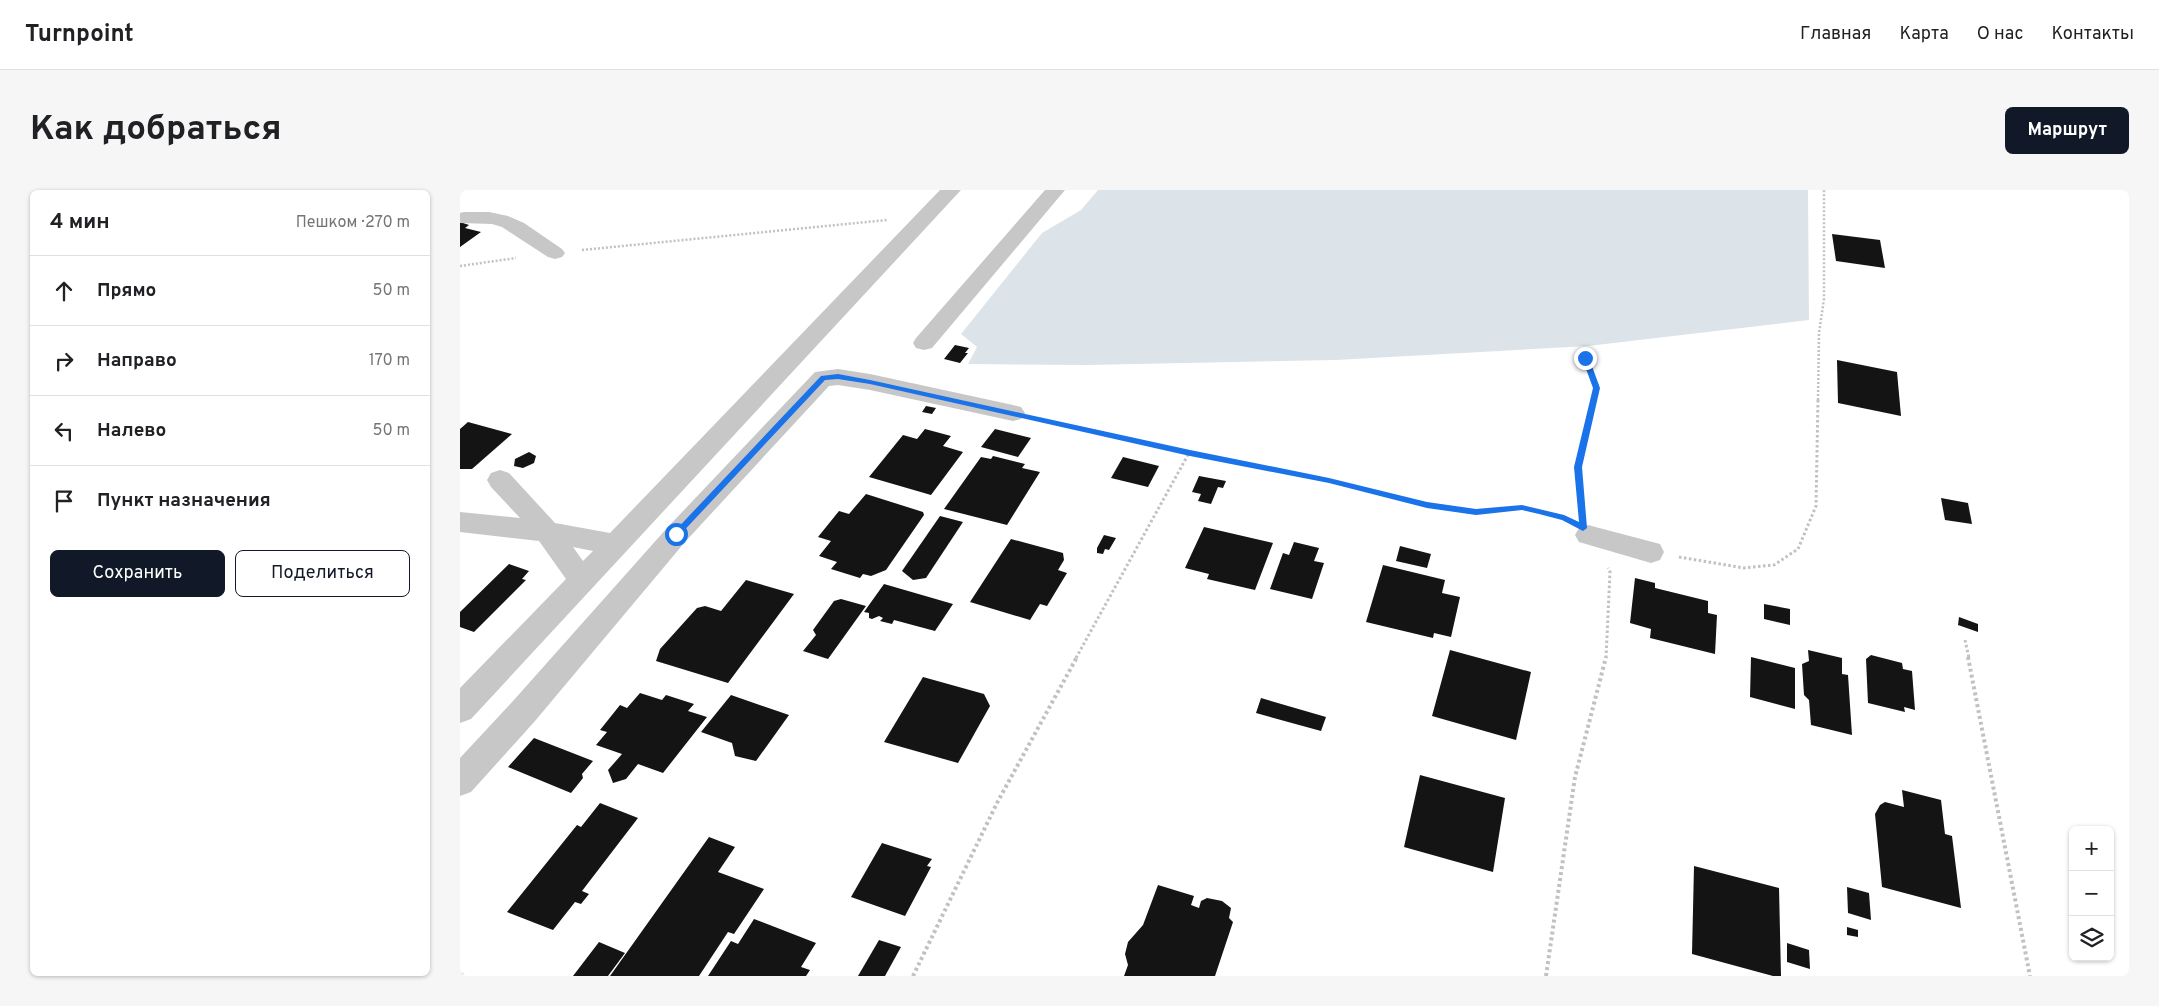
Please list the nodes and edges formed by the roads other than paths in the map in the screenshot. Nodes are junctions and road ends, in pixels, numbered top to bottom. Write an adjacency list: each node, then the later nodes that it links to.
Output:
1 (952, 190): 11 (street)
2 (1056, 190): 5 (street)
3 (464, 218): 4 (street)
4 (555, 253)
5 (924, 343)
6 (1013, 413): 15 (street)
7 (500, 480): 9 (street)
8 (460, 522): 9 (street)
9 (548, 532): 11 (street); 13 (street)
10 (1585, 532): 12 (street)
11 (615, 544): 13 (street)
12 (1650, 552)
13 (581, 580): 14 (street)
14 (460, 709)
15 (460, 780)

